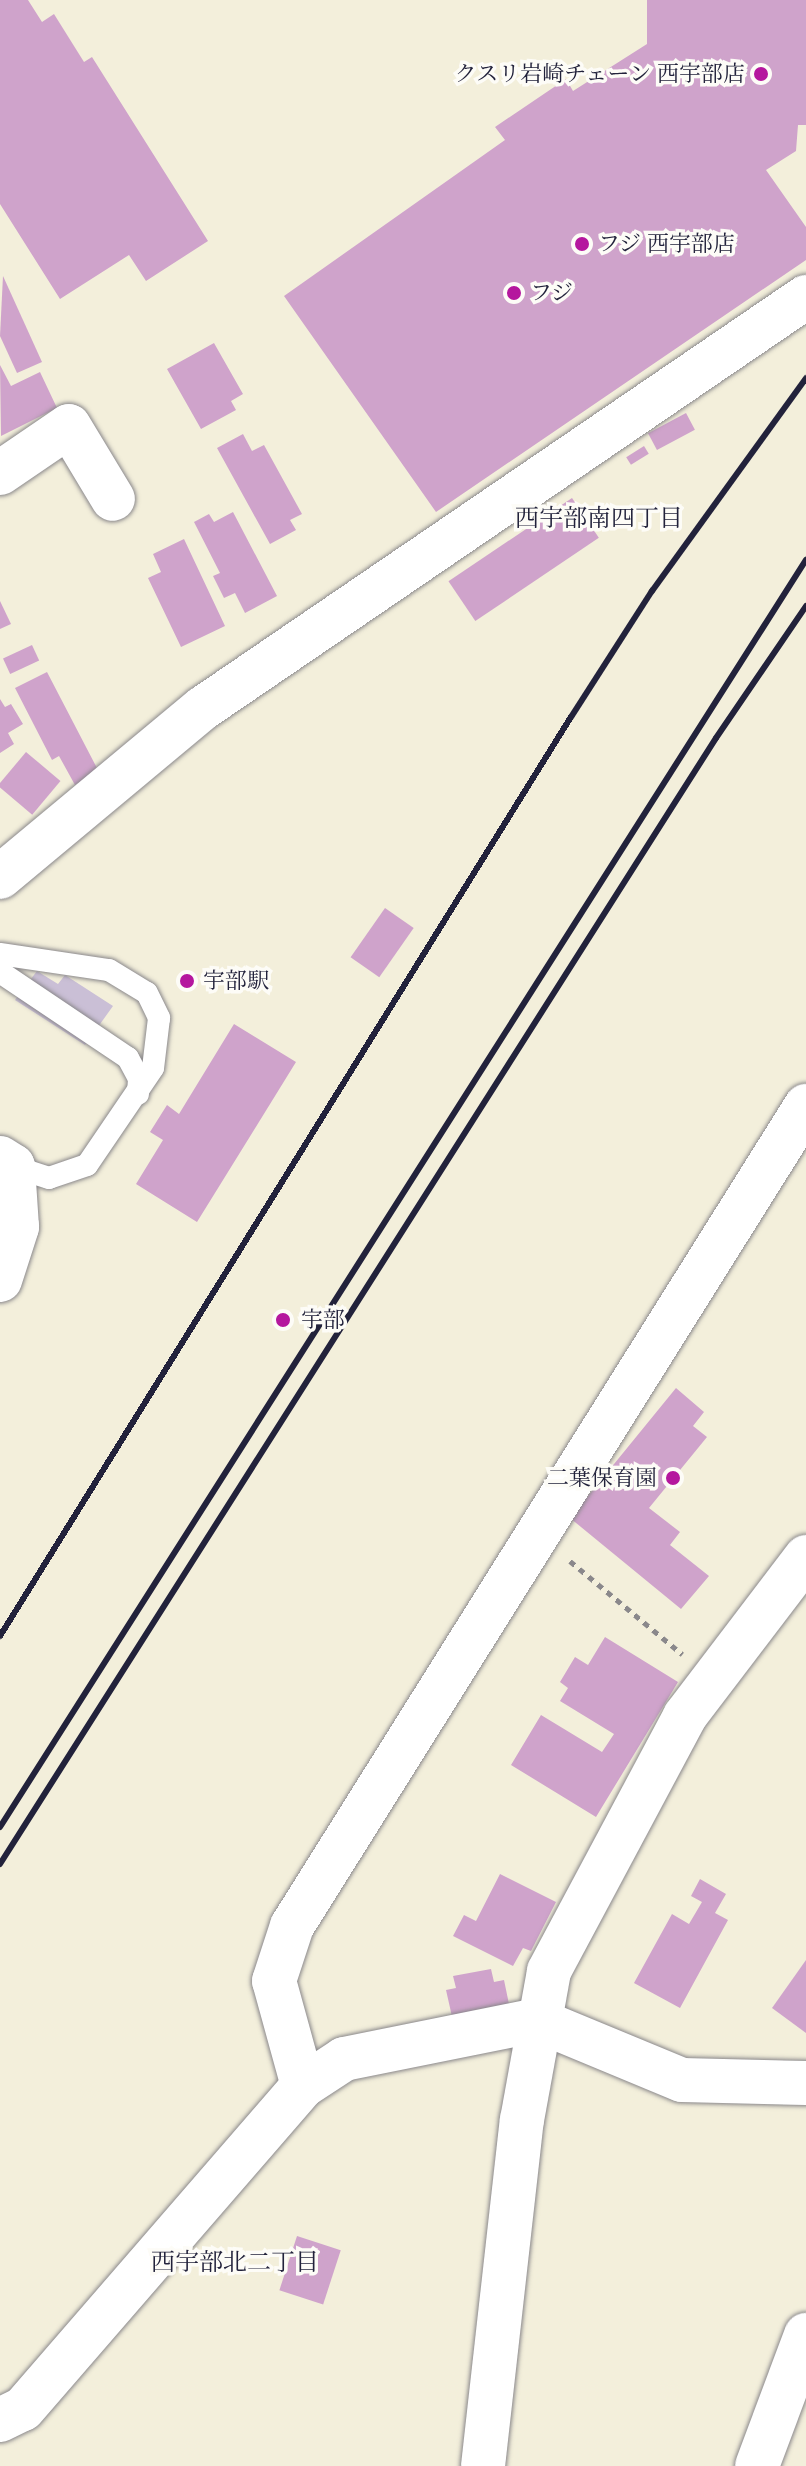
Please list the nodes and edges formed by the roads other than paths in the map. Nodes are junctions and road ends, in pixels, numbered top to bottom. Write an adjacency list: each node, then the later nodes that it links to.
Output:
1 (806, 297): 4 (street)
2 (0, 473): 3 (street)
3 (113, 499)
4 (0, 877)
5 (0, 954): 7 (lane)
6 (0, 972): 7 (lane)
7 (138, 1094): 9 (lane)
8 (806, 1106): 14 (street)
9 (6, 1162): 10 (street)
10 (0, 1280)
11 (806, 1557): 12 (street)
12 (537, 2020): 13 (street); 14 (street); 18 (street)
13 (806, 2083)
14 (303, 2086): 17 (street)
15 (806, 2335): 16 (street)
16 (796, 2401): 19 (street)
17 (0, 2420)
18 (483, 2466)
19 (757, 2466)

